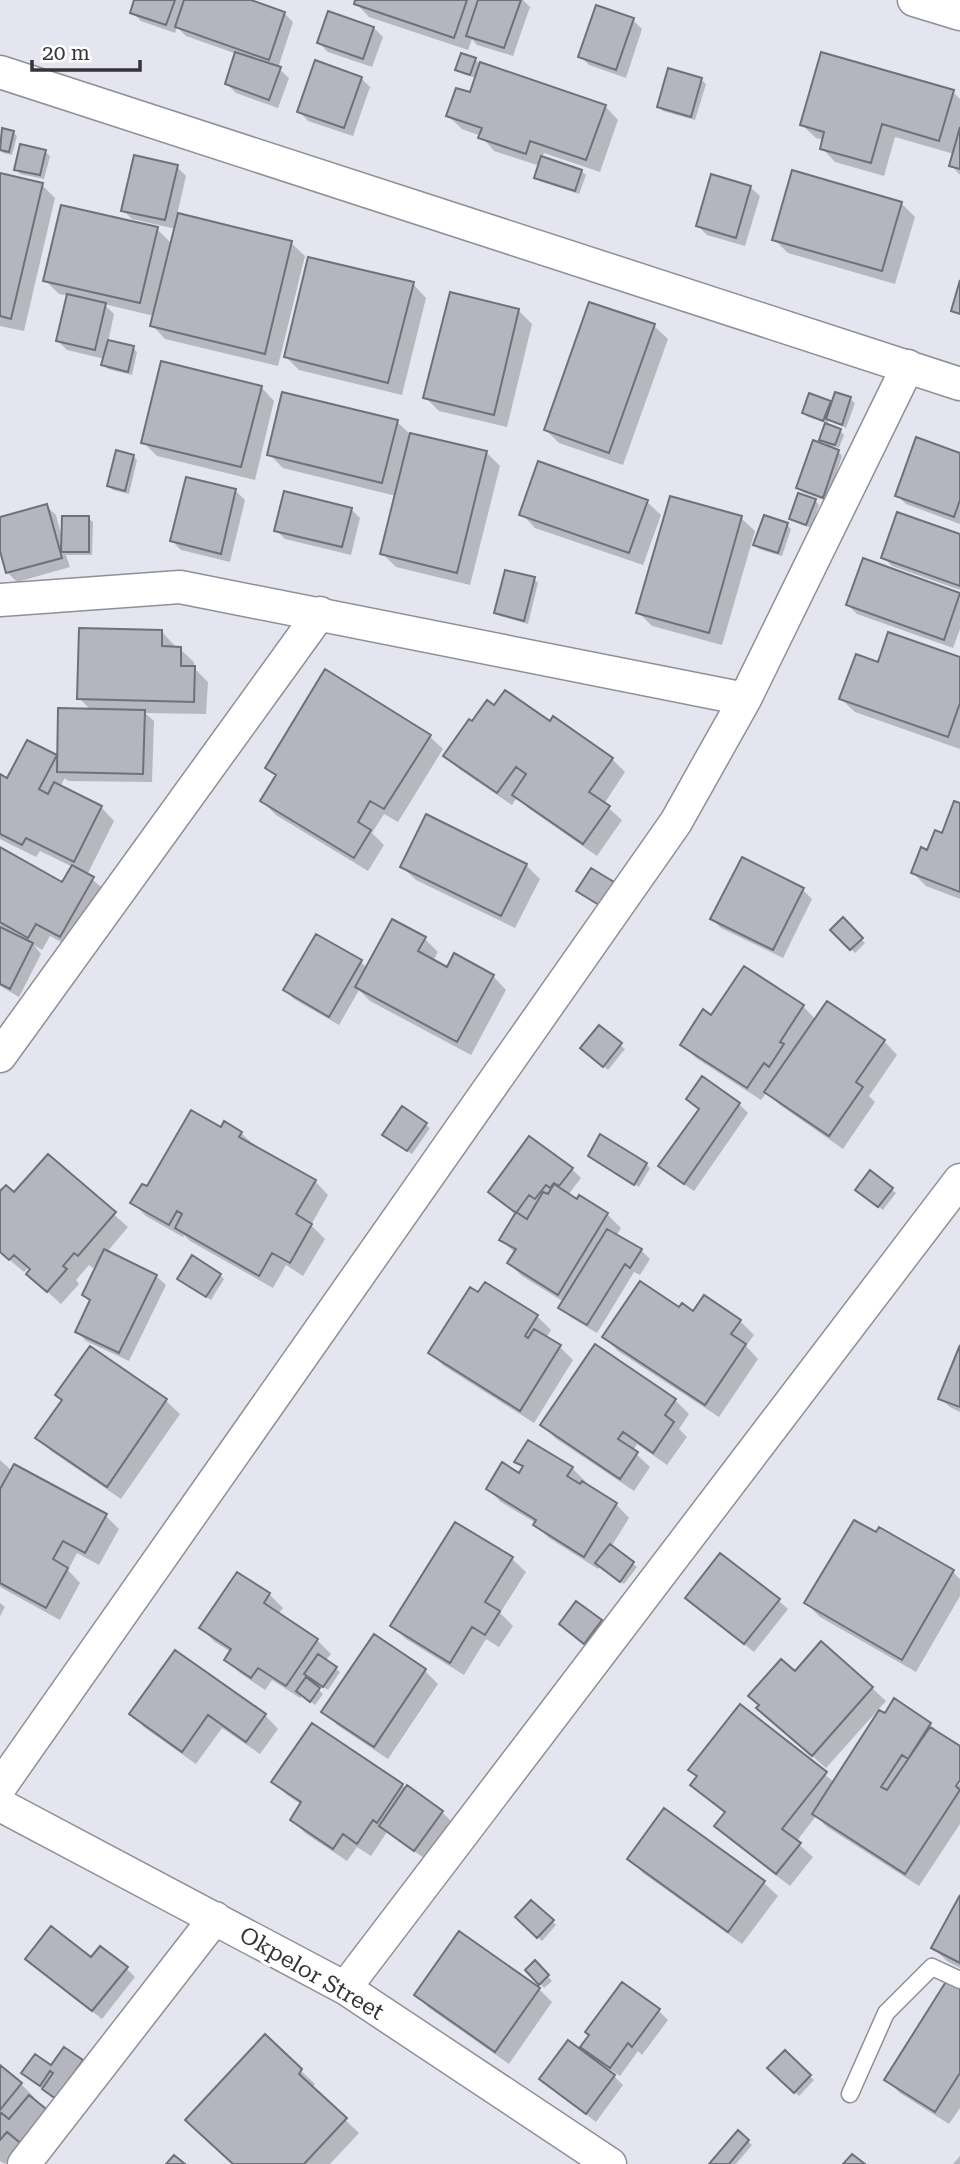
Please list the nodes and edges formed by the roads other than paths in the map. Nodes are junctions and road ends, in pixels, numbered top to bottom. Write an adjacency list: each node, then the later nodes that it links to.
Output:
1 (915, 0): 2 (street)
2 (960, 14)
3 (0, 72): 4 (street)
4 (908, 366): 5 (street); 8 (street)
5 (960, 384)
6 (0, 600): 7 (street)
7 (320, 613): 8 (street); 9 (street)
8 (745, 699): 11 (street)
9 (0, 1056)
10 (960, 1180): 15 (street)
11 (0, 1787)
12 (0, 1805): 13 (street, Okpelor Street)
13 (215, 1918): 15 (street, Okpelor Street); 17 (street)
14 (960, 1980): 16 (lane)
15 (345, 1988): 18 (street, Okpelor Street)
16 (850, 2094)
17 (24, 2164)
18 (610, 2164)

